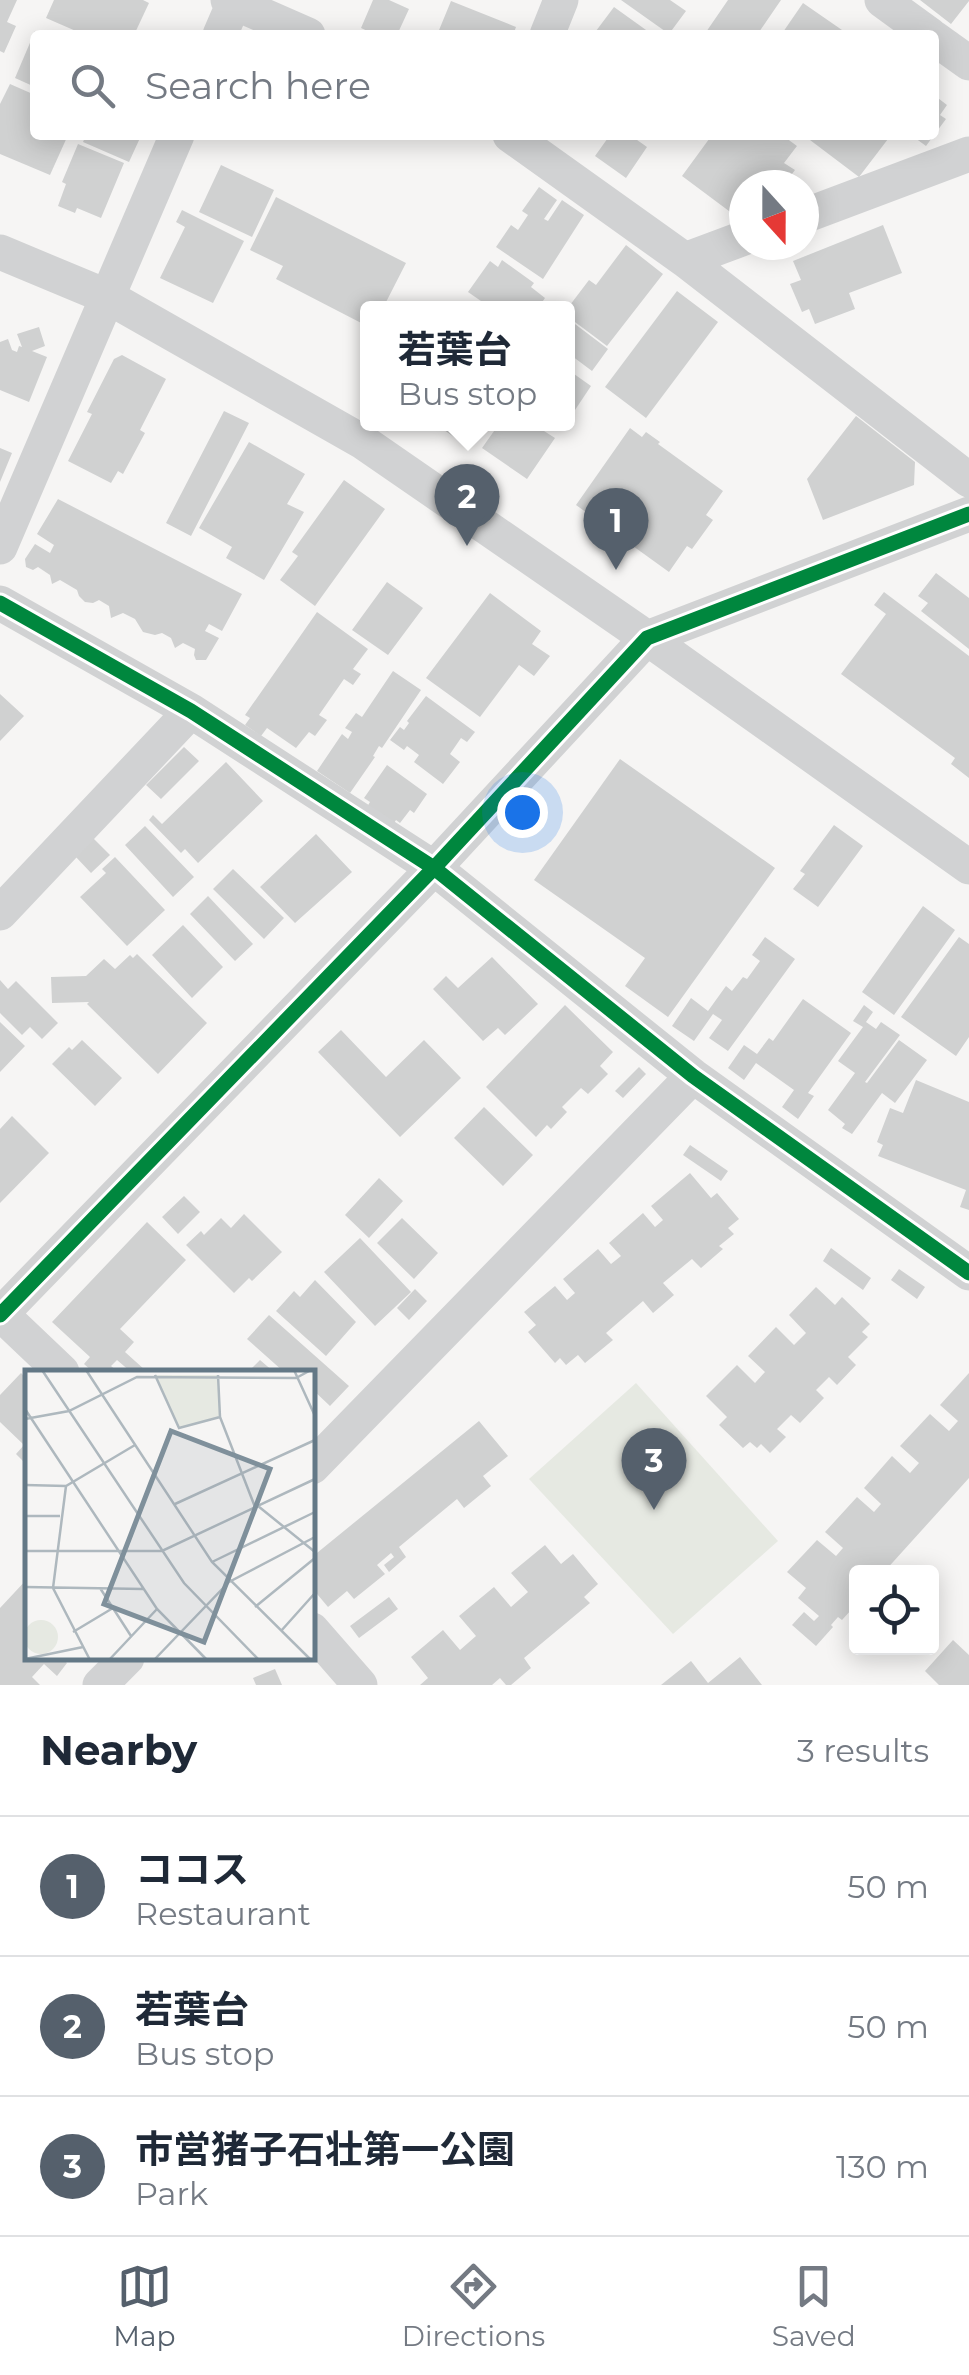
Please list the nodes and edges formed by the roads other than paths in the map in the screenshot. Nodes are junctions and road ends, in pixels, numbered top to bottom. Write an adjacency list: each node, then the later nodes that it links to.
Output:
1 (562, 0): 6 (street)
2 (882, 0): 7 (street)
3 (232, 1): 4 (street); 5 (street)
4 (222, 30)
5 (297, 30)
6 (550, 30)
7 (924, 30)
8 (939, 41): 9 (street)
9 (969, 63)
10 (175, 140): 17 (street)
11 (517, 140): 16 (street)
12 (969, 154): 13 (street)
13 (819, 210)
14 (729, 244): 16 (street)
15 (0, 252): 17 (street)
16 (685, 260): 18 (street)
17 (108, 297): 20 (street); 22 (street)
18 (969, 480)
19 (969, 514): 22 (street)
20 (0, 547)
21 (0, 603): 23 (street)
22 (647, 638): 24 (street); 25 (street)
23 (191, 712): 25 (street); 26 (street)
24 (969, 867)
25 (434, 868): 27 (street); 29 (street)
26 (0, 912)
27 (693, 1076): 28 (street); 31 (street)
28 (969, 1273)
29 (1, 1314): 30 (street)
30 (60, 1370)
31 (315, 1464)
32 (315, 1633): 35 (street)
33 (125, 1660): 34 (street)
34 (100, 1685)
35 (360, 1685)

